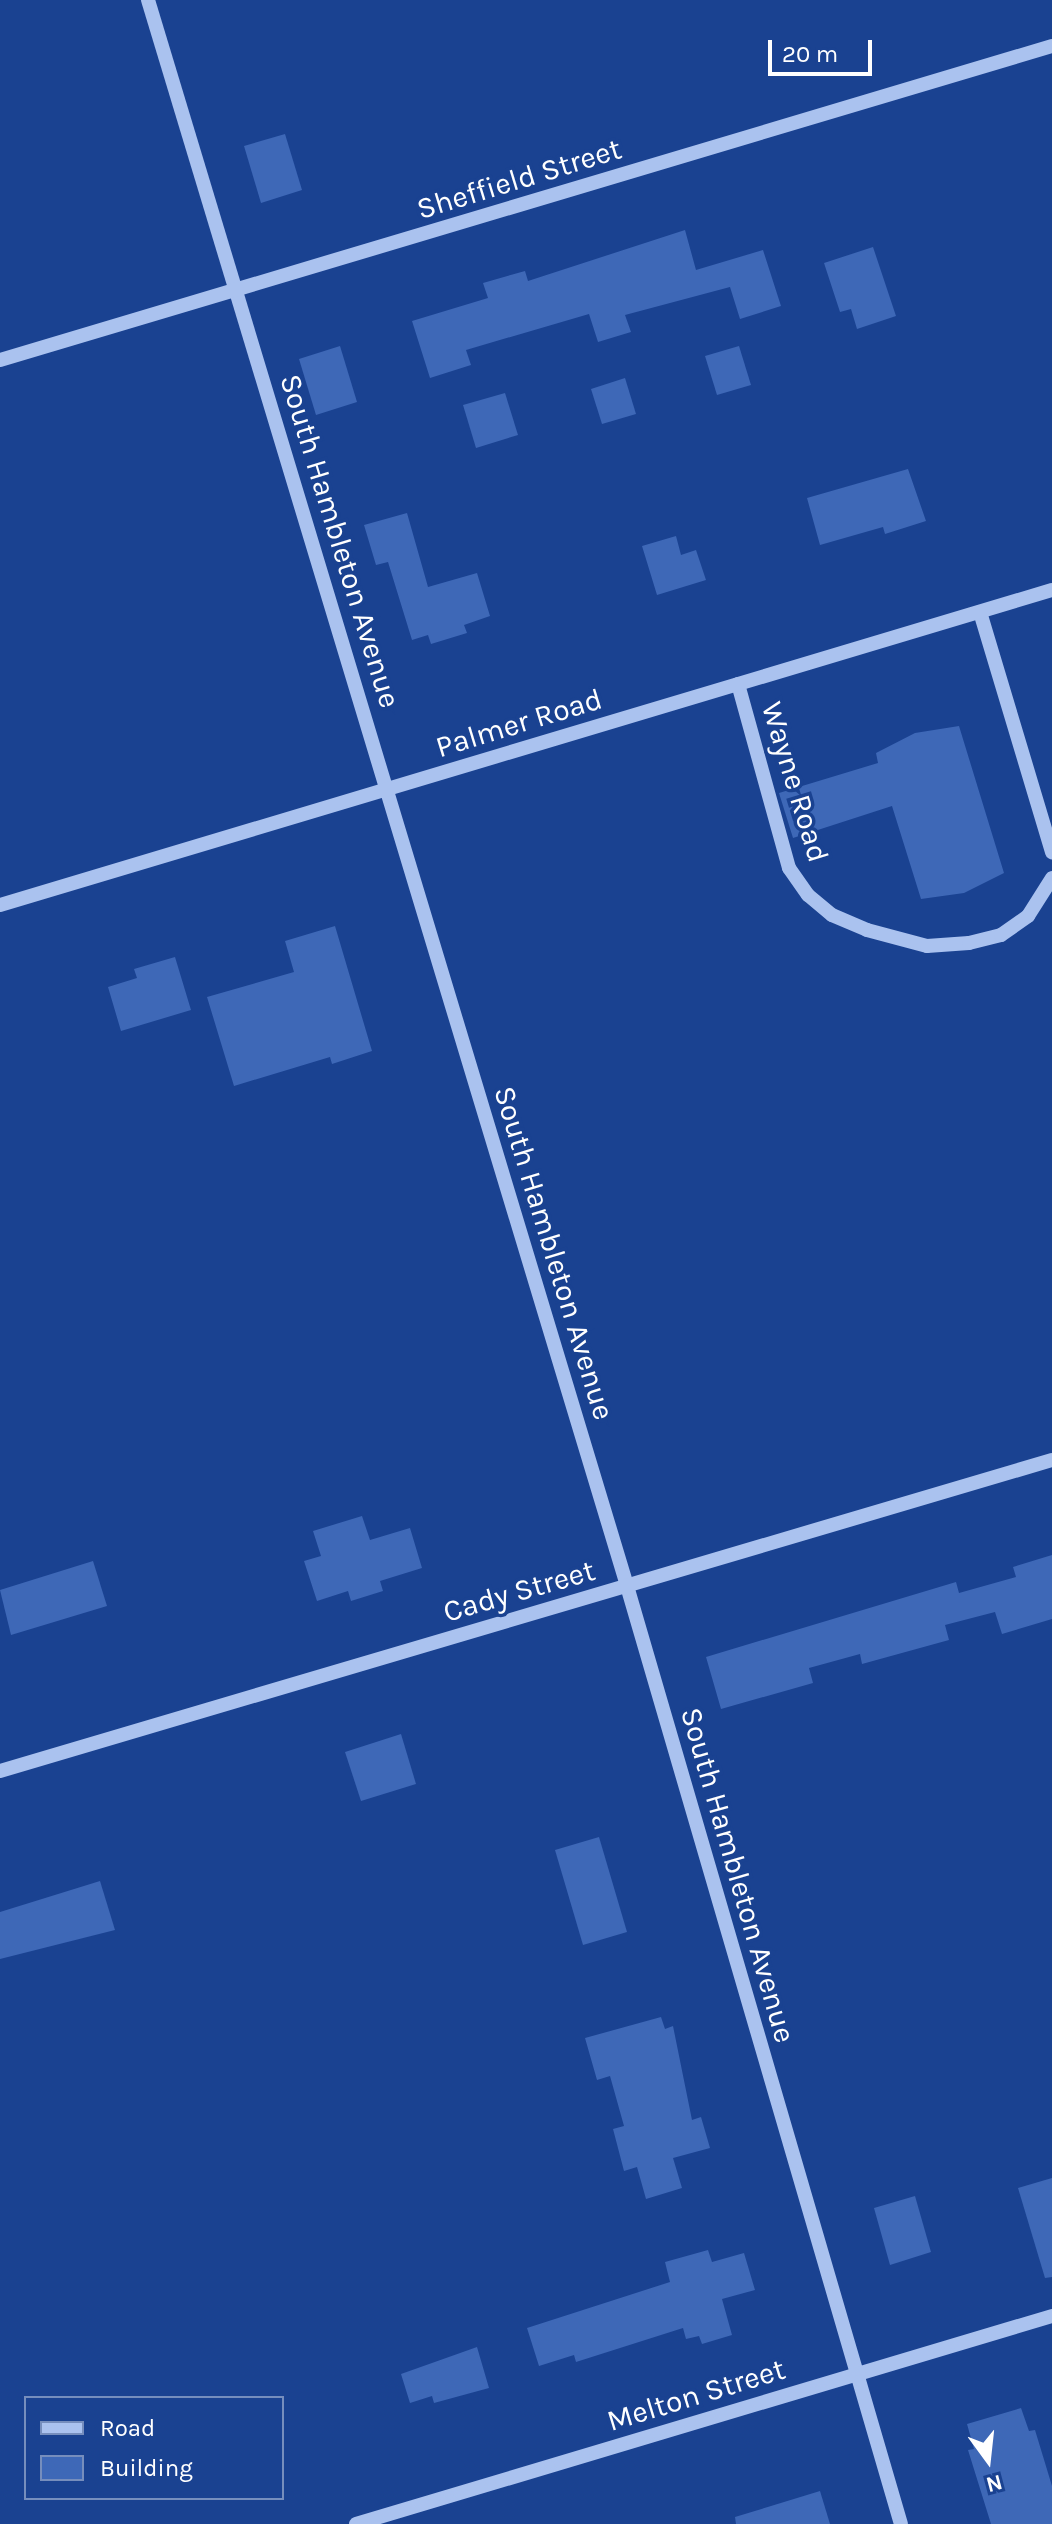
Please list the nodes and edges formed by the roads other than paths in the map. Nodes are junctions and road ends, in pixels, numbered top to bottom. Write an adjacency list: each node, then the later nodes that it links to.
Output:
1 (148, 0): 3 (street, South Hambleton Avenue)
2 (1052, 46): 3 (street, Sheffield Street)
3 (237, 290): 4 (street, Sheffield Street); 8 (street, South Hambleton Avenue)
4 (0, 360)
5 (1052, 590): 6 (street, Palmer Road)
6 (980, 612): 7 (street, Palmer Road); 9 (street)
7 (738, 684): 8 (street, Palmer Road); 10 (street, Wayne Road)
8 (387, 790): 11 (street, Palmer Road); 13 (street, South Hambleton Avenue)
9 (1052, 852)
10 (1052, 878)
11 (0, 905)
12 (1052, 1460): 13 (street, Cady Street)
13 (627, 1586): 14 (street, Cady Street); 16 (street, South Hambleton Avenue)
14 (0, 1771)
15 (1052, 2316): 16 (street, Melton Street)
16 (857, 2375): 17 (street, Melton Street); 18 (street, South Hambleton Avenue)
17 (356, 2524)
18 (901, 2524)

